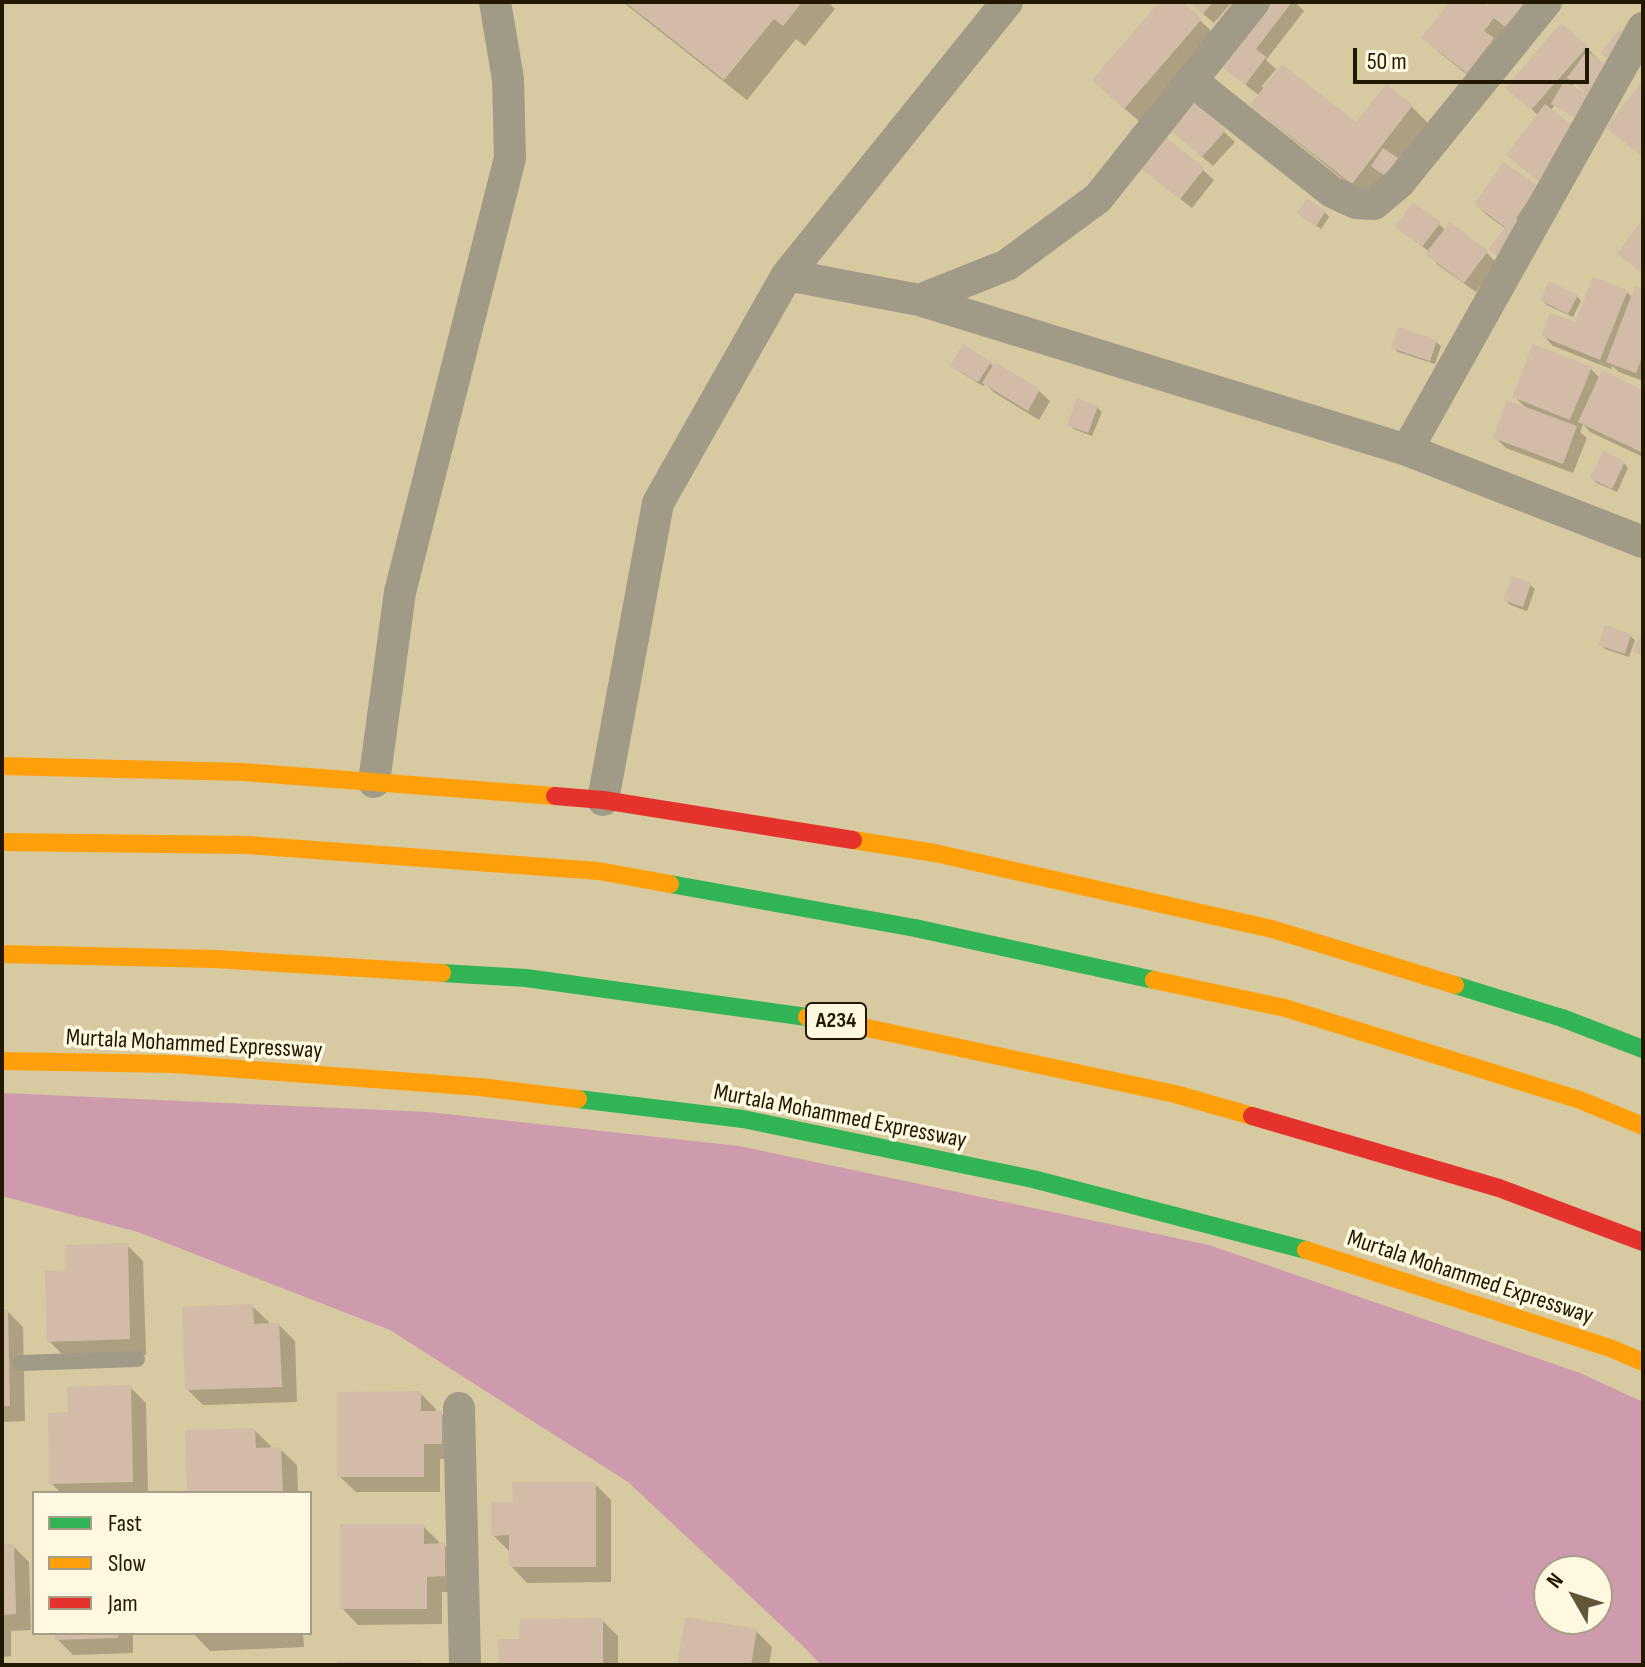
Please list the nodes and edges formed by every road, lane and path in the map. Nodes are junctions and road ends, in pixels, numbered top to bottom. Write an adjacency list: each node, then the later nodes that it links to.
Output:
1 (495, 2): 12 (street)
2 (1007, 2): 7 (street)
3 (1254, 2): 6 (street)
4 (1546, 2): 6 (street)
5 (1643, 28): 9 (street)
6 (1192, 81): 8 (street)
7 (787, 275): 8 (street); 13 (street)
8 (919, 300): 9 (street)
9 (1407, 450): 10 (street)
10 (1643, 542)
11 (2, 766): 12 (highway)
12 (374, 782): 13 (highway)
13 (603, 800): 16 (highway)
14 (2, 842): 18 (highway)
15 (2, 954): 19 (highway, A234)
16 (1643, 1049)
17 (2, 1061): 21 (highway, Murtala Mohammed Expressway)
18 (1643, 1126)
19 (1643, 1242)
20 (137, 1359): 22 (lane)
21 (1643, 1362)
22 (20, 1363)
23 (459, 1408): 24 (street)
24 (465, 1665)

